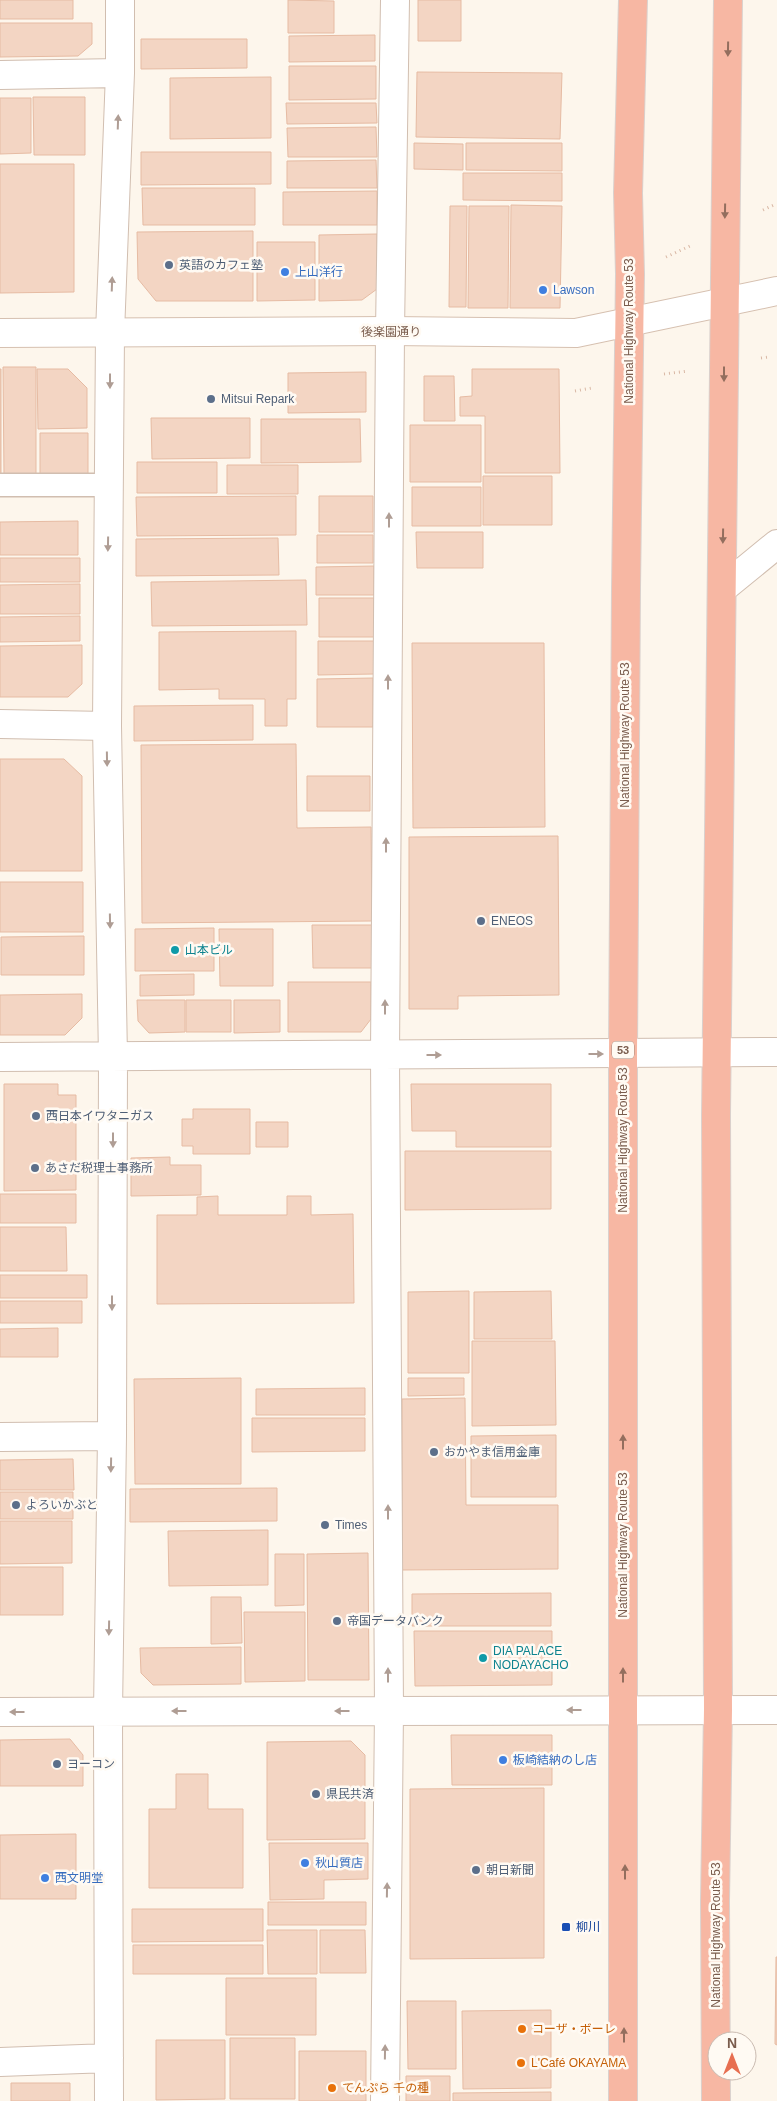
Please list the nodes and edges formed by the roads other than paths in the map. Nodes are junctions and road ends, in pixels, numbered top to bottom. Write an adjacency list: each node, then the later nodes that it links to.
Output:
1 (120, 0): 5 (street)
2 (395, 0): 10 (street)
3 (632, 0): 9 (highway, National Highway Route 53 / 53)
4 (728, 0): 8 (highway, National Highway Route 53, one-way to 8)
5 (120, 73): 6 (street); 12 (street, one-way to 5)
6 (0, 75)
7 (777, 291): 8 (street, 後楽園通り)
8 (726, 301): 9 (street, 後楽園通り); 16 (highway, National Highway Route 53, one-way to 16)
9 (629, 321): 10 (street, 後楽園通り); 21 (highway, National Highway Route 53 / 53)
10 (390, 331): 12 (street, 後楽園通り); 23 (street, one-way to 10)
11 (0, 333): 12 (street, 後楽園通り)
12 (110, 333): 13 (street, one-way to 13)
13 (109, 484): 14 (lane); 18 (street, one-way to 18)
14 (0, 485)
15 (777, 544): 16 (street)
16 (722, 589): 20 (highway, National Highway Route 53)
17 (0, 724): 18 (street)
18 (107, 726): 22 (street, one-way to 22)
19 (777, 1052): 20 (street)
20 (716, 1053): 21 (street); 29 (highway, National Highway Route 53)
21 (623, 1054): 23 (street, one-way to 21); 28 (highway, National Highway Route 53 / 53, one-way to 21)
22 (113, 1056): 23 (street); 24 (street); 25 (street, one-way to 25)
23 (385, 1056): 27 (street, one-way to 23)
24 (0, 1057)
25 (112, 1436): 26 (street); 32 (street, one-way to 32)
26 (0, 1437)
27 (389, 1710): 28 (street, one-way to 27); 32 (street, one-way to 32); 36 (street, one-way to 27)
28 (623, 1710): 29 (street); 37 (highway, National Highway Route 53 / 53, one-way to 28)
29 (718, 1710): 30 (street); 38 (highway, National Highway Route 53)
30 (777, 1710)
31 (0, 1712): 32 (street, one-way to 31)
32 (108, 1712): 33 (street)
33 (109, 2058): 34 (street); 35 (street)
34 (0, 2062)
35 (109, 2101)
36 (385, 2101)
37 (623, 2101)
38 (716, 2101)

